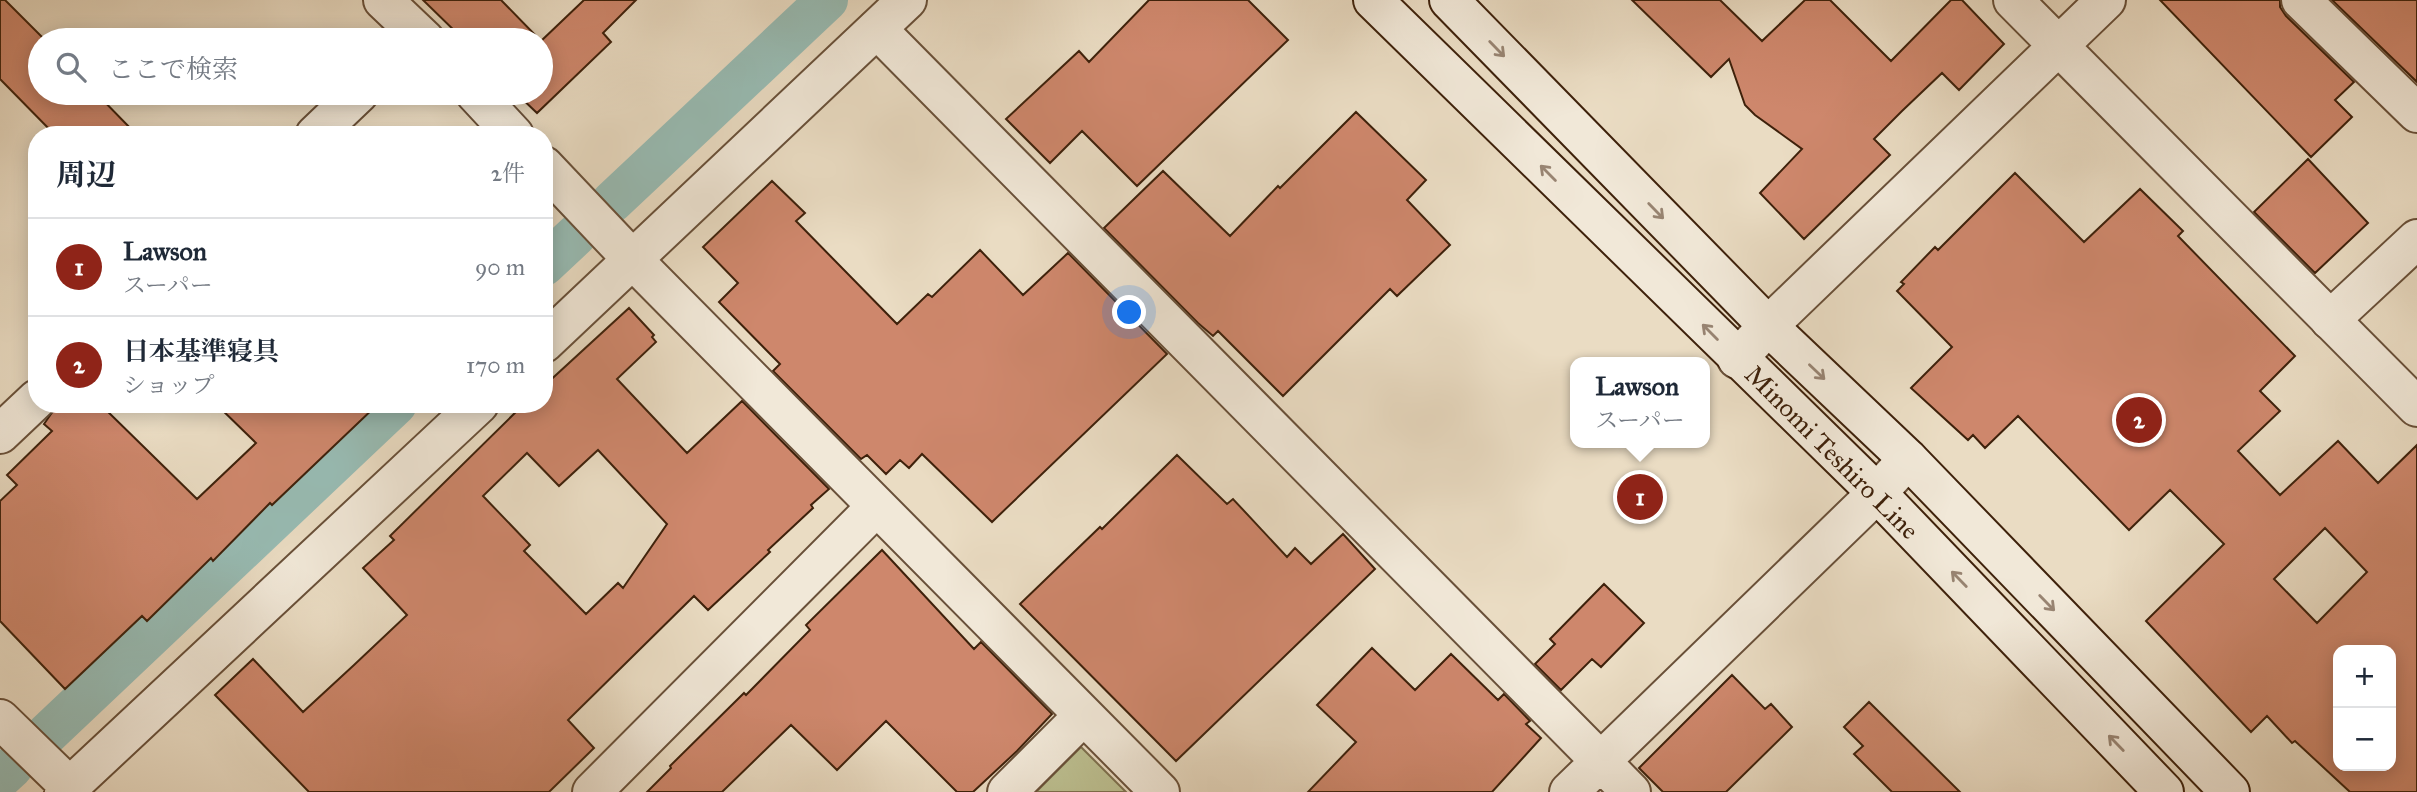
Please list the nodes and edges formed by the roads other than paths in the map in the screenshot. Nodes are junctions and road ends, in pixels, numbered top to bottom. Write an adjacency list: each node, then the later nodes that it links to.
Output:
1 (383, 0): 8 (street)
2 (907, 0): 9 (street)
3 (1373, 0): 22 (street, Minomi Teshiro Line, one-way to 3)
4 (1449, 0): 20 (street, Minomi Teshiro Line, one-way to 20)
5 (2013, 0): 10 (street)
6 (2106, 0): 10 (street)
7 (2301, 0): 13 (street)
8 (410, 28)
9 (877, 29): 18 (street); 32 (street)
10 (2059, 46): 19 (street); 20 (street)
11 (346, 105): 14 (street)
12 (485, 105): 15 (street)
13 (2417, 113)
14 (324, 126)
15 (505, 126)
16 (553, 176): 18 (street)
17 (2417, 239): 19 (street)
18 (633, 260): 21 (street); 29 (street)
19 (2330, 320): 23 (street)
20 (1768, 326): 22 (street); 27 (street, Minomi Teshiro Line, one-way to 27)
21 (553, 336)
22 (1737, 359): 28 (street, Minomi Teshiro Line)
23 (2417, 407)
24 (28, 408): 26 (street)
25 (469, 413): 33 (street)
26 (0, 434)
27 (1908, 459): 28 (street); 40 (street, Minomi Teshiro Line, one-way to 40)
28 (1877, 493): 32 (street); 39 (street, Minomi Teshiro Line, one-way to 28)
29 (876, 507): 30 (street); 34 (street)
30 (1083, 716): 35 (street); 36 (street)
31 (0, 719): 33 (street)
32 (1601, 761): 37 (street); 38 (street)
33 (67, 790)
34 (592, 792)
35 (1007, 792)
36 (1160, 792)
37 (1570, 792)
38 (1631, 792)
39 (2164, 792)
40 (2230, 792)

